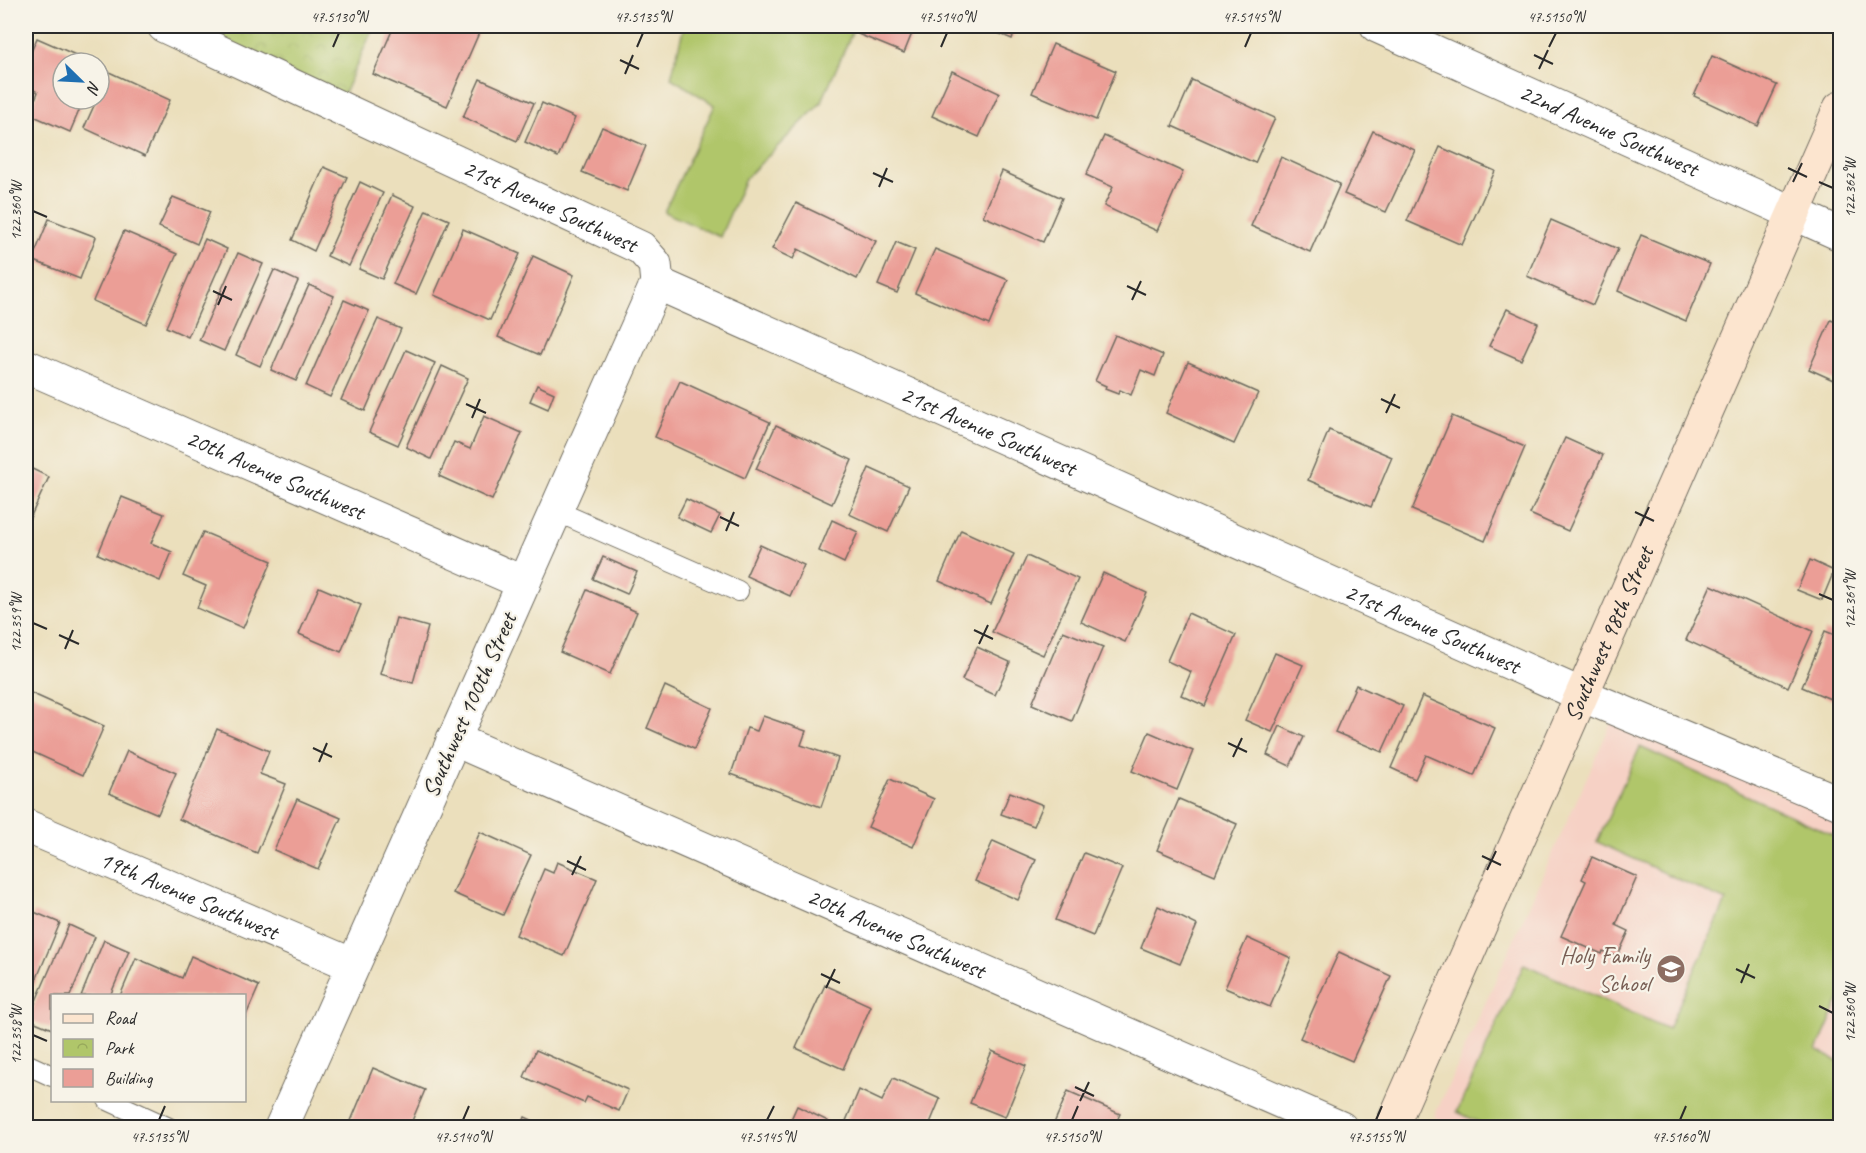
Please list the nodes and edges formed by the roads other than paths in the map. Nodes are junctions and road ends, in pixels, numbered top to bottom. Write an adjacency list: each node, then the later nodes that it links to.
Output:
1 (164, 26): 6 (street, 21st Avenue Southwest)
2 (1377, 26): 4 (street, 22nd Avenue Southwest)
3 (1840, 108): 4 (street, Southwest 98th Street)
4 (1794, 214): 5 (street, 22nd Avenue Southwest); 11 (street, Southwest 98th Street)
5 (1840, 234)
6 (657, 283): 8 (street, Southwest 100th Street); 11 (street, 21st Avenue Southwest)
7 (26, 366): 9 (street, 20th Avenue Southwest)
8 (556, 510): 9 (street, Southwest 100th Street); 10 (lane)
9 (524, 583): 12 (street, Southwest 100th Street)
10 (738, 591)
11 (1582, 695): 13 (street, 21st Avenue Southwest); 22 (street, Southwest 98th Street)
12 (453, 740): 15 (street, Southwest 100th Street); 21 (street, 20th Avenue Southwest)
13 (1840, 803)
14 (26, 826): 15 (street, 19th Avenue Southwest)
15 (353, 965): 20 (street, Southwest 100th Street)
16 (26, 1064): 17 (lane)
17 (51, 1076)
18 (110, 1102): 19 (lane)
19 (169, 1128)
20 (281, 1128)
21 (1341, 1128)
22 (1391, 1128)

